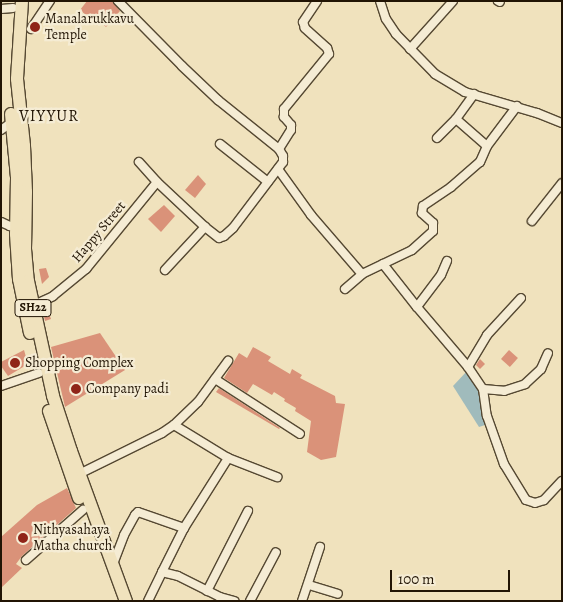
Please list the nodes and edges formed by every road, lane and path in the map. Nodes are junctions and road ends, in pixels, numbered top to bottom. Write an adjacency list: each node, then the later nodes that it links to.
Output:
1 (50, 1): 7 (street)
2 (118, 1): 18 (street)
3 (317, 1): 18 (street)
4 (380, 1): 8 (street)
5 (453, 1): 8 (street)
6 (12, 5): 12 (main road, SH22); 34 (main road, SH22)
7 (30, 29)
8 (410, 49): 9 (street)
9 (474, 94): 10 (street); 11 (street)
10 (517, 106): 13 (street); 17 (street)
11 (456, 119): 15 (street); 17 (street)
12 (12, 122): 14 (street); 26 (main road, SH22)
13 (562, 123)
14 (1, 130)
15 (437, 138)
16 (220, 144): 22 (street)
17 (487, 146): 29 (street)
18 (279, 149): 20 (street)
19 (139, 162): 21 (street)
20 (278, 169): 22 (street); 31 (street)
21 (157, 182): 27 (street); 34 (street, Happy Street)
22 (268, 182): 27 (street)
23 (562, 183): 24 (street)
24 (532, 221)
25 (1, 222): 26 (street)
26 (16, 225): 34 (main road, SH22)
27 (204, 227): 30 (street)
28 (447, 261): 35 (street)
29 (383, 264): 31 (street); 35 (street)
30 (165, 270)
31 (362, 274): 32 (street)
32 (345, 288)
33 (521, 298): 38 (street)
34 (29, 307): 39 (main road, SH22); 46 (main road, SH22)
35 (417, 307): 38 (street)
36 (548, 353): 42 (street)
37 (228, 361): 40 (street)
38 (468, 367): 42 (street)
39 (39, 372): 41 (street); 49 (main road, SH22)
40 (215, 379): 43 (street); 44 (street)
41 (1, 386)
42 (483, 389): 48 (street)
43 (174, 425): 45 (street); 46 (street)
44 (300, 434)
45 (228, 458): 47 (street); 51 (street)
46 (79, 474): 55 (main road, SH22)
47 (277, 477)
48 (562, 481)
49 (83, 510): 54 (street); 60 (main road, SH22)
50 (248, 511): 58 (street)
51 (184, 528): 55 (street); 56 (street)
52 (320, 547): 57 (street)
53 (276, 552): 64 (street)
54 (26, 560)
55 (113, 564): 61 (main road, SH22)
56 (162, 572): 58 (street); 62 (street)
57 (309, 585): 59 (street); 65 (street)
58 (207, 591): 63 (street)
59 (338, 594)
60 (118, 601)
61 (126, 601)
62 (148, 601)
63 (234, 601)
64 (250, 601)
65 (302, 601)

